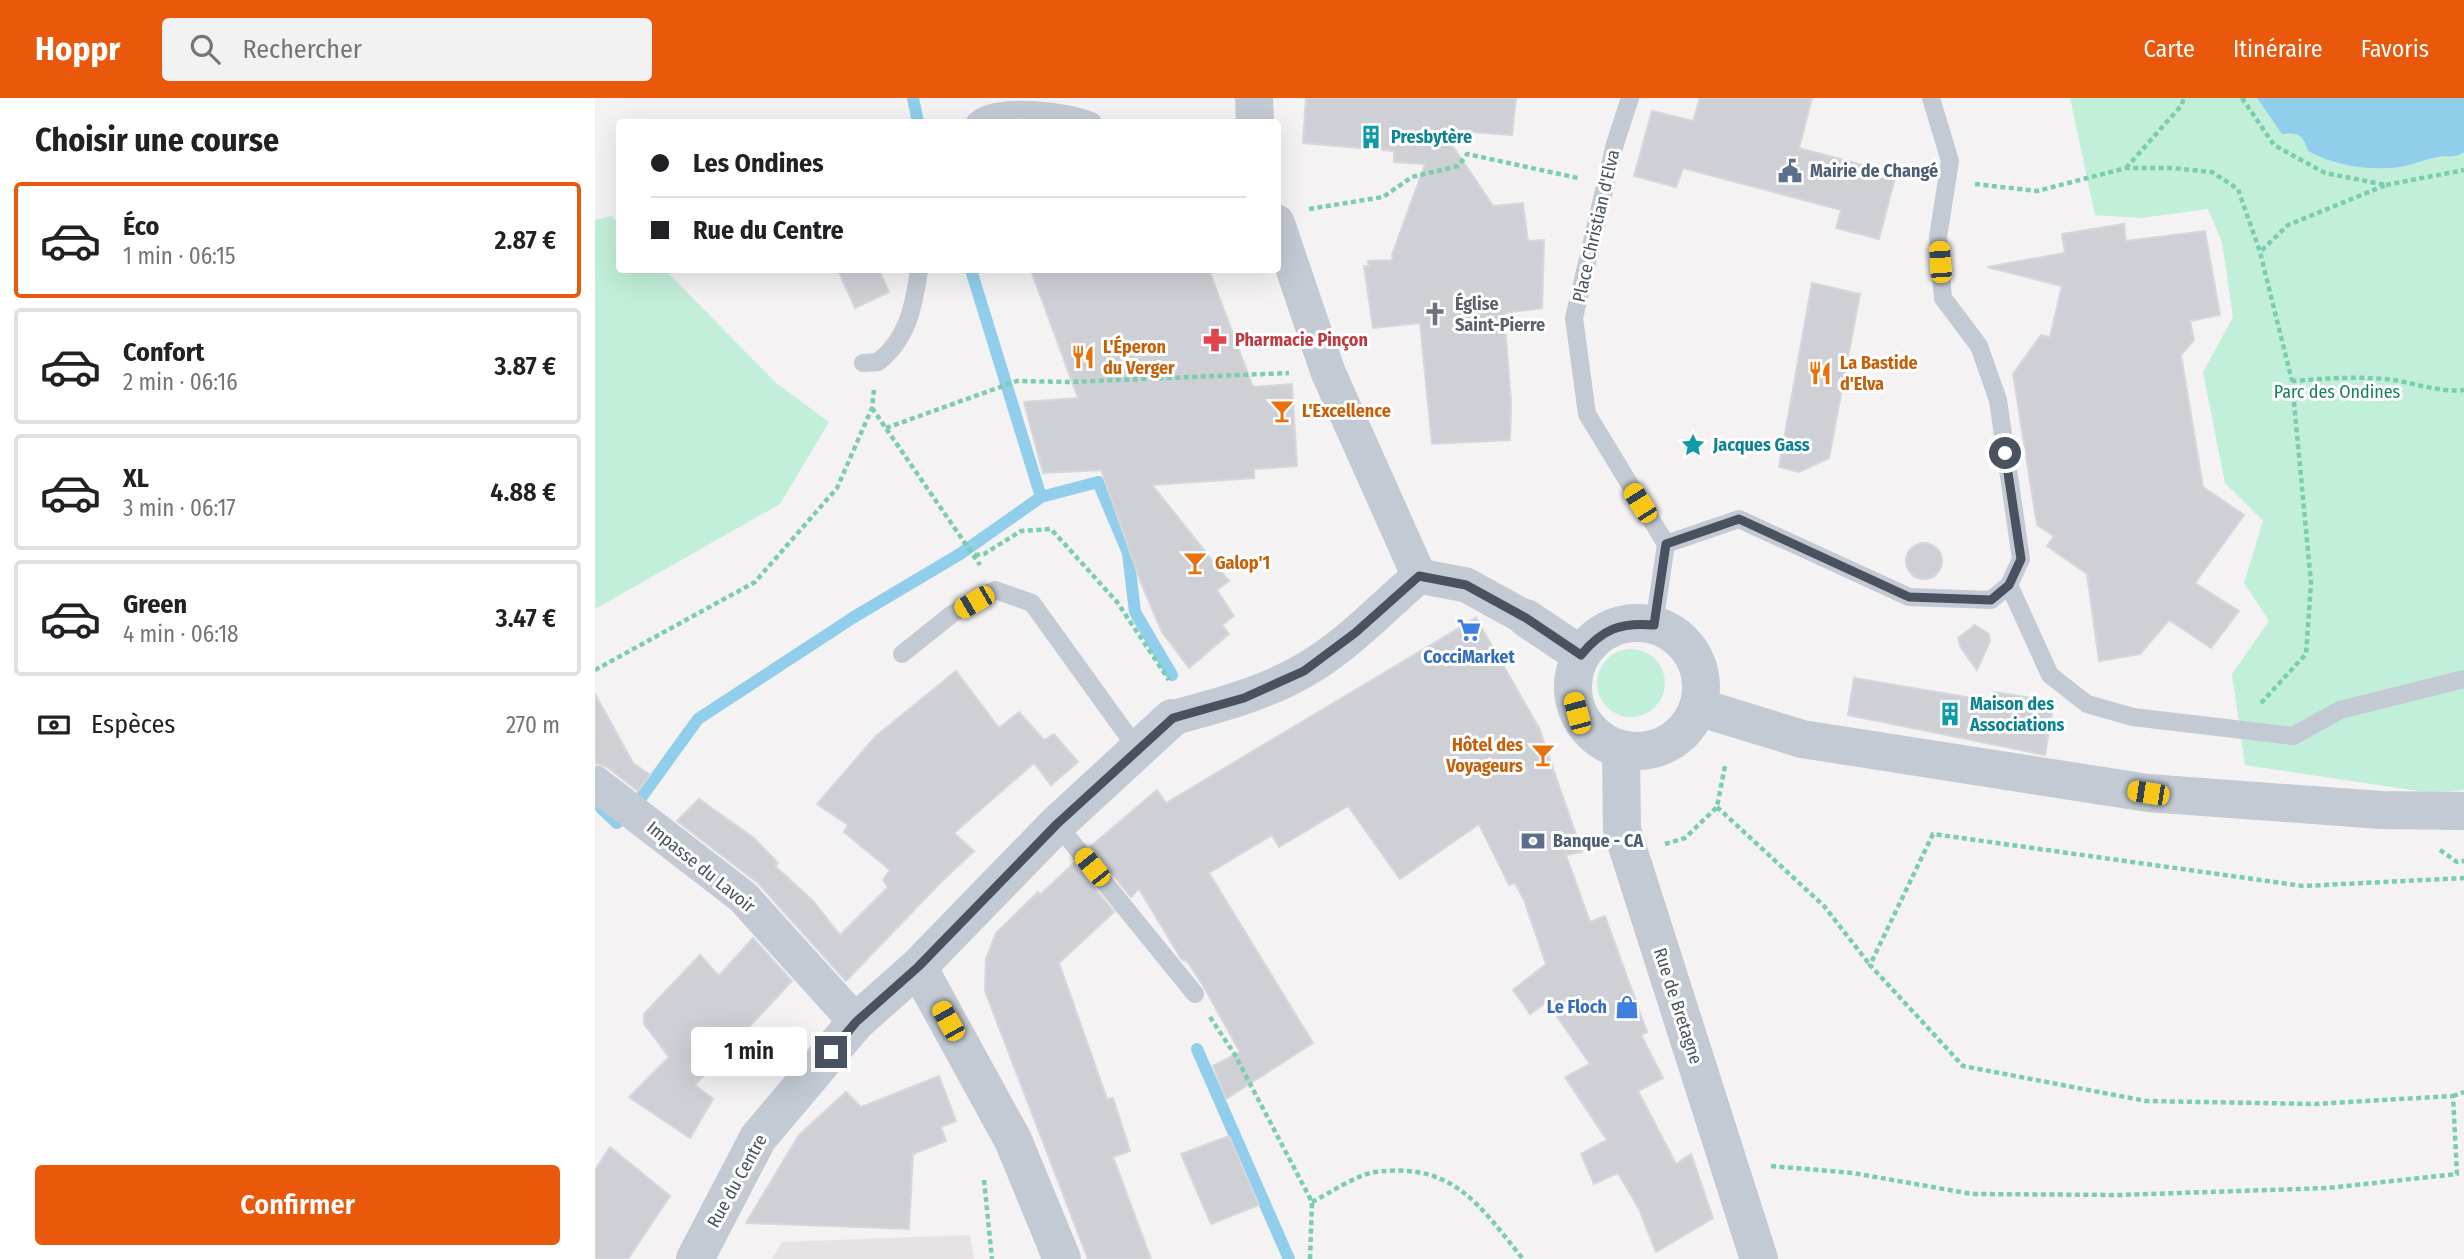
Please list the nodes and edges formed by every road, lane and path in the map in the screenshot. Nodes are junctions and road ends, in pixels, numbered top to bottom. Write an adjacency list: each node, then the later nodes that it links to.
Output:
1 (1254, 98): 8 (street)
2 (1630, 98): 12 (lane, Place Christian d'Elva)
3 (1931, 98): 11 (lane)
4 (2184, 98): 9 (path)
5 (2242, 98): 13 (path)
6 (977, 119): 7 (lane)
7 (1078, 119)
8 (1255, 119)
9 (2126, 168): 11 (path); 15 (path)
10 (2464, 170): 13 (path)
11 (1945, 180): 25 (lane)
12 (1606, 184): 14 (path); 23 (lane, Place Christian d'Elva)
13 (2386, 185): 15 (path)
14 (1291, 216): 18 (street)
15 (2260, 252): 19 (path)
16 (919, 273): 17 (lane)
17 (870, 362): 21 (path)
18 (1328, 372): 22 (path); 24 (street)
19 (2292, 382): 20 (path); 34 (path)
20 (2464, 390)
21 (872, 408): 22 (path); 30 (path)
22 (885, 428): 33 (path)
23 (1666, 544): 25 (lane); 27 (lane)
24 (1419, 576): 26 (street); 33 (street, Rue du Centre)
25 (2009, 585): 34 (lane)
26 (1526, 618): 29 (street)
27 (1654, 625): 29 (street); 32 (street)
28 (902, 653): 35 (lane)
29 (1581, 655): 36 (street)
30 (595, 670)
31 (2464, 679): 34 (lane)
32 (1698, 707): 36 (street); 40 (street)
33 (1182, 715): 35 (street, Rue du Centre)
34 (2236, 730)
35 (1138, 750): 41 (street, Rue du Centre)
36 (1622, 750): 50 (street, Rue de Bretagne)
37 (1725, 766): 39 (path)
38 (595, 783): 47 (street, Impasse du Lavoir)
39 (1717, 807): 42 (path); 44 (path)
40 (2464, 811)
41 (1057, 824): 45 (street, Rue du Centre); 46 (lane)
42 (1685, 838)
43 (2464, 878): 44 (path)
44 (1870, 965): 49 (path)
45 (918, 967): 47 (street, Rue du Centre); 53 (street)
46 (1195, 994): 51 (path)
47 (856, 1022): 52 (street, Rue du Centre)
48 (2464, 1092): 49 (path)
49 (2453, 1096): 50 (path)
50 (1728, 1162): 56 (street, Rue de Bretagne)
51 (1312, 1202): 54 (path); 55 (path)
52 (695, 1259)
53 (1062, 1259)
54 (1310, 1259)
55 (1523, 1259)
56 (1759, 1259)

